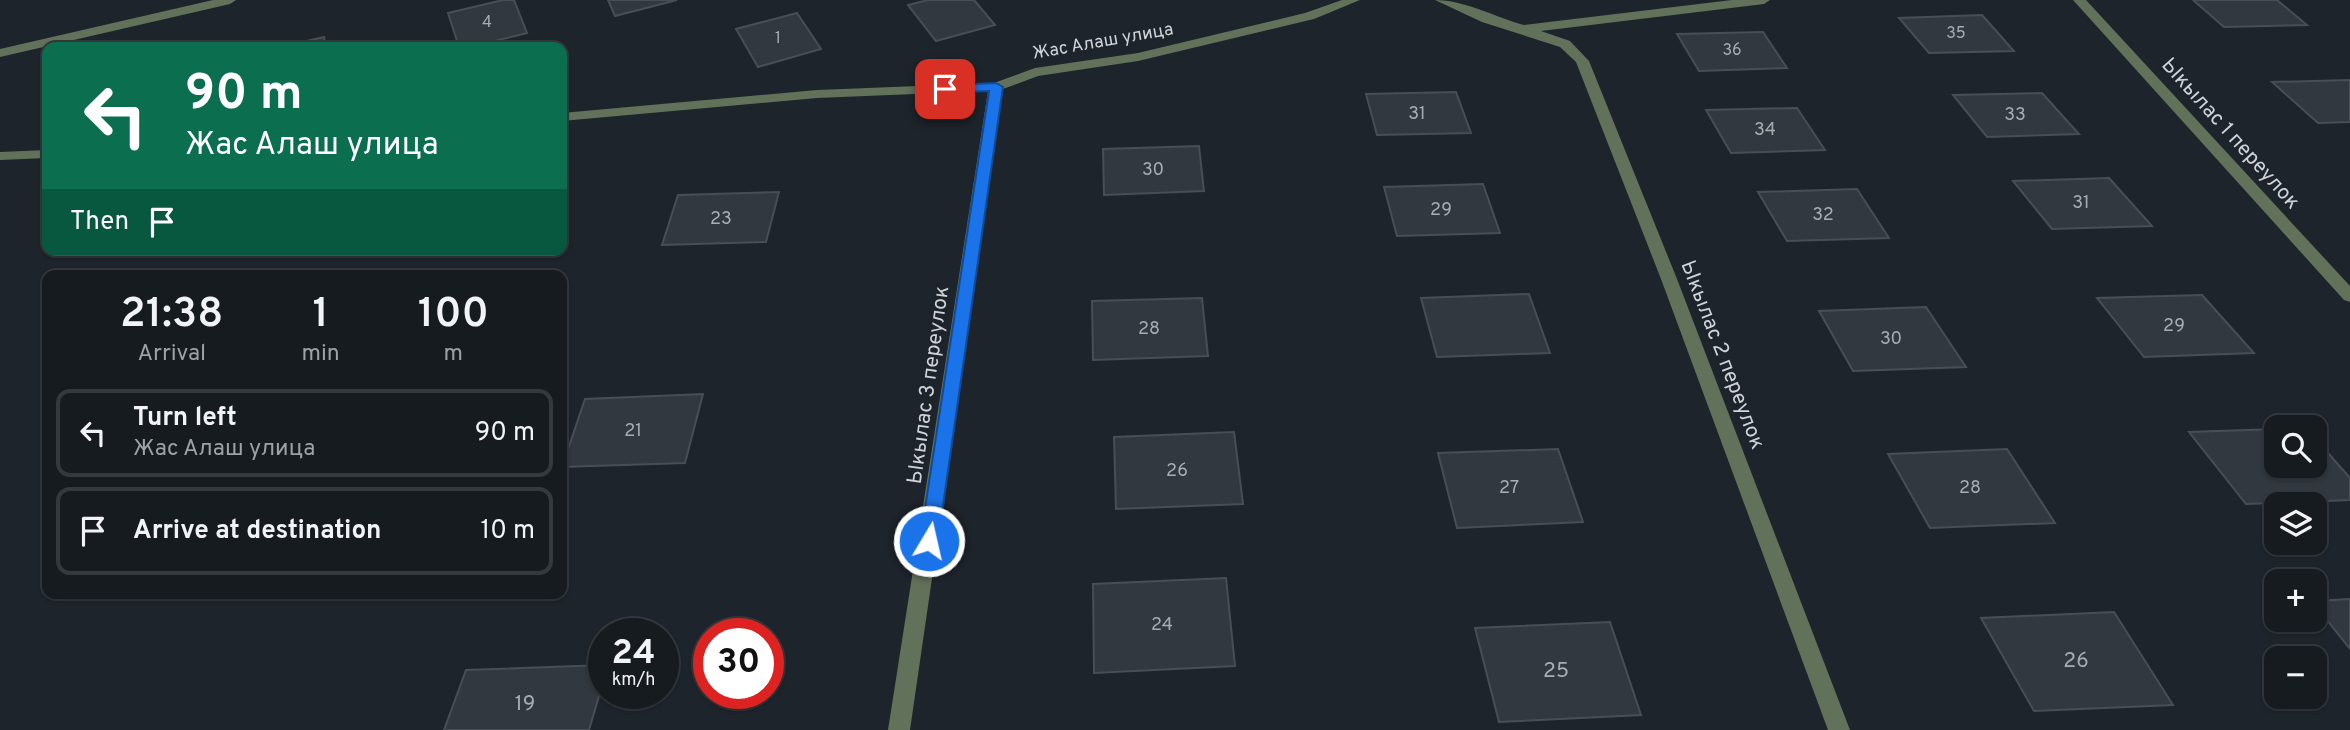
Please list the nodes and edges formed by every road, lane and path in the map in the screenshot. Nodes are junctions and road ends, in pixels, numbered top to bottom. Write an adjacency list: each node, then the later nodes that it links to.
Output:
1 (230, 0): 7 (street)
2 (1354, 0): 10 (street, Жас Алаш улица)
3 (1441, 0): 6 (street, Ыкылас 2 переулок)
4 (1764, 0): 6 (street)
5 (2079, 0): 14 (street, Ыкылас 1 переулок)
6 (1524, 29): 16 (street, Ыкылас 2 переулок)
7 (48, 42)
8 (42, 43): 9 (street)
9 (0, 53)
10 (996, 87): 11 (street, Жас Алаш улица); 15 (street, Ыкылас 3 переулок)
11 (567, 117)
12 (42, 154): 13 (street)
13 (0, 156)
14 (2350, 296)
15 (899, 730)
16 (1839, 730)

